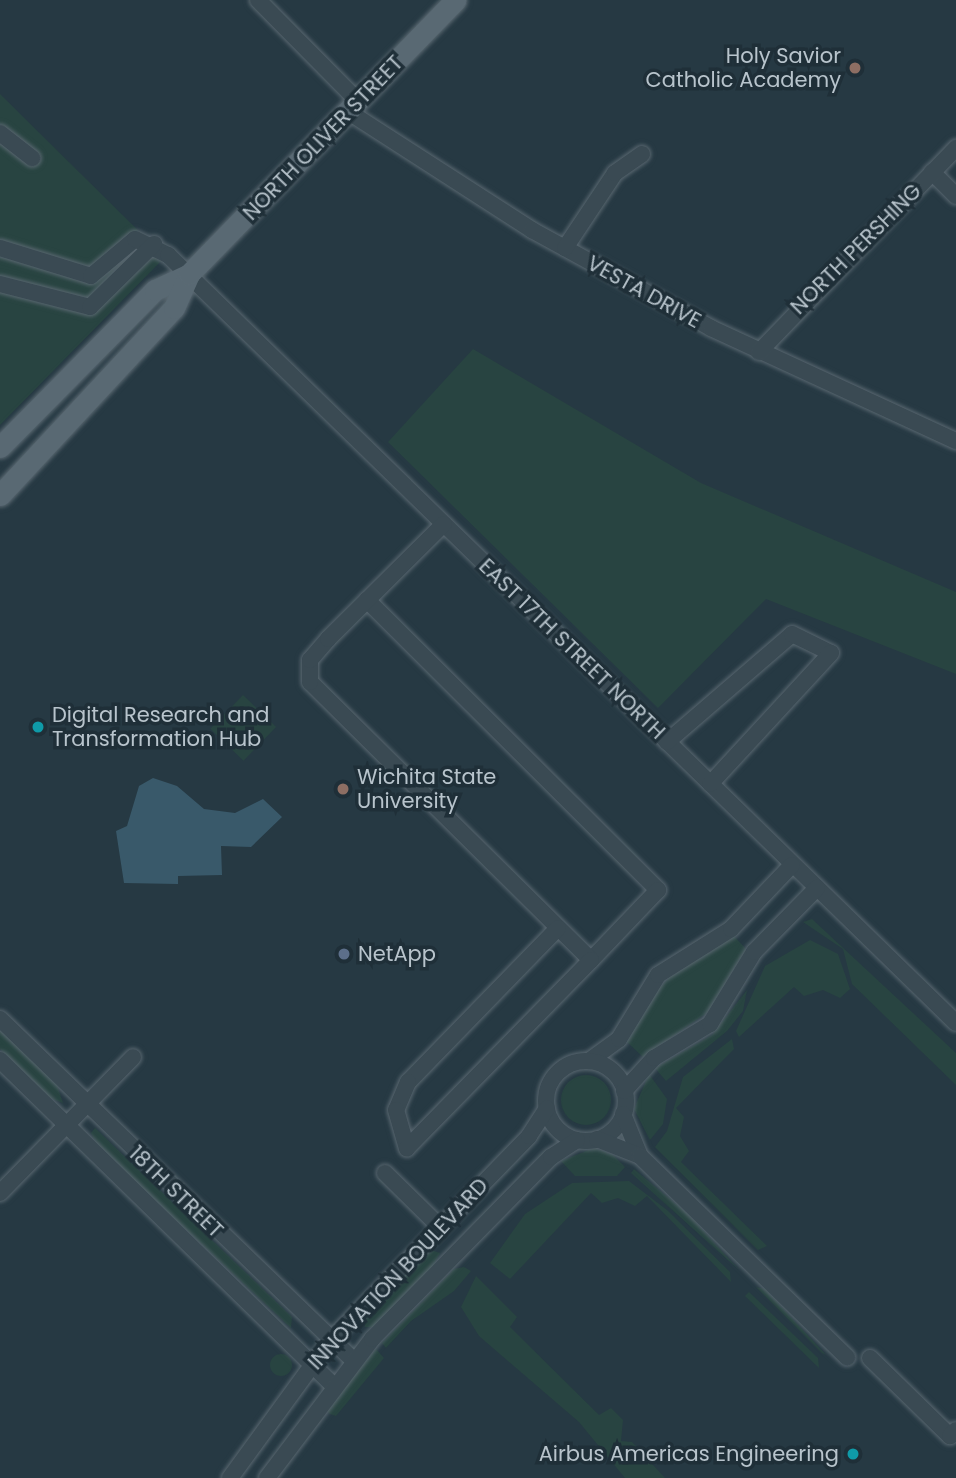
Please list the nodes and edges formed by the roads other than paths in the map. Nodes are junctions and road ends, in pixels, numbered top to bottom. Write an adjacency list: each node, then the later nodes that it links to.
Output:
1 (258, 0): 3 (street, VESTA DRIVE)
2 (455, 0): 3 (main road, NORTH OLIVER STREET)
3 (354, 107): 12 (street, VESTA DRIVE); 13 (main road, NORTH OLIVER STREET)
4 (0, 133): 7 (street)
5 (956, 148): 8 (street, NORTH PERSHING)
6 (642, 154): 12 (street)
7 (32, 159)
8 (932, 172): 9 (street); 17 (street, NORTH PERSHING)
9 (956, 196)
10 (154, 244): 13 (street, EAST 17TH STREET NORTH); 14 (street); 16 (street)
11 (0, 248): 14 (street)
12 (565, 248): 17 (street, VESTA DRIVE)
13 (190, 274): 19 (main road, NORTH OLIVER STREET); 20 (main road, NORTH OLIVER STREET); 21 (street, EAST 17TH STREET NORTH)
14 (91, 276): 16 (street)
15 (0, 284): 16 (street)
16 (94, 305)
17 (759, 352): 18 (street, VESTA DRIVE)
18 (956, 441)
19 (0, 447)
20 (0, 495)
21 (444, 524): 22 (street); 23 (street, EAST 17TH STREET NORTH)
22 (367, 600): 27 (street); 28 (street)
23 (667, 742): 24 (street, EAST 17TH STREET NORTH); 24 (street)
24 (710, 784): 25 (street, EAST 17TH STREET NORTH)
25 (792, 865): 26 (street, EAST 17TH STREET NORTH); 33 (street, INNOVATION BOULEVARD)
26 (817, 888): 30 (street, EAST 17TH STREET NORTH); 34 (street)
27 (558, 928): 28 (street); 28 (street)
28 (591, 960)
29 (0, 1018): 35 (street, 18TH STREET)
30 (956, 1023)
31 (133, 1057): 35 (street)
32 (0, 1060): 38 (street, 18TH STREET)
33 (589, 1061): 34 (street); 36 (street, INNOVATION BOULEVARD)
34 (624, 1091): 37 (street)
35 (85, 1103): 38 (street); 45 (street, 18TH STREET)
36 (547, 1108): 40 (street); 44 (street, INNOVATION BOULEVARD)
37 (623, 1114): 39 (street); 41 (street)
38 (65, 1124): 43 (street); 49 (street, 18TH STREET)
39 (597, 1139): 40 (street); 41 (street)
40 (576, 1140): 48 (street, INNOVATION BOULEVARD)
41 (640, 1156): 46 (street)
42 (384, 1173): 44 (street)
43 (0, 1193)
44 (440, 1227): 45 (street, INNOVATION BOULEVARD)
45 (329, 1342): 48 (street, 18TH STREET); 49 (street, INNOVATION BOULEVARD)
46 (847, 1357)
47 (870, 1358): 51 (street)
48 (354, 1361): 50 (street, INNOVATION BOULEVARD)
49 (309, 1367): 50 (street, 18TH STREET); 52 (street, INNOVATION BOULEVARD)
50 (334, 1385): 53 (street, INNOVATION BOULEVARD)
51 (956, 1430)
52 (230, 1478)
53 (267, 1478)

